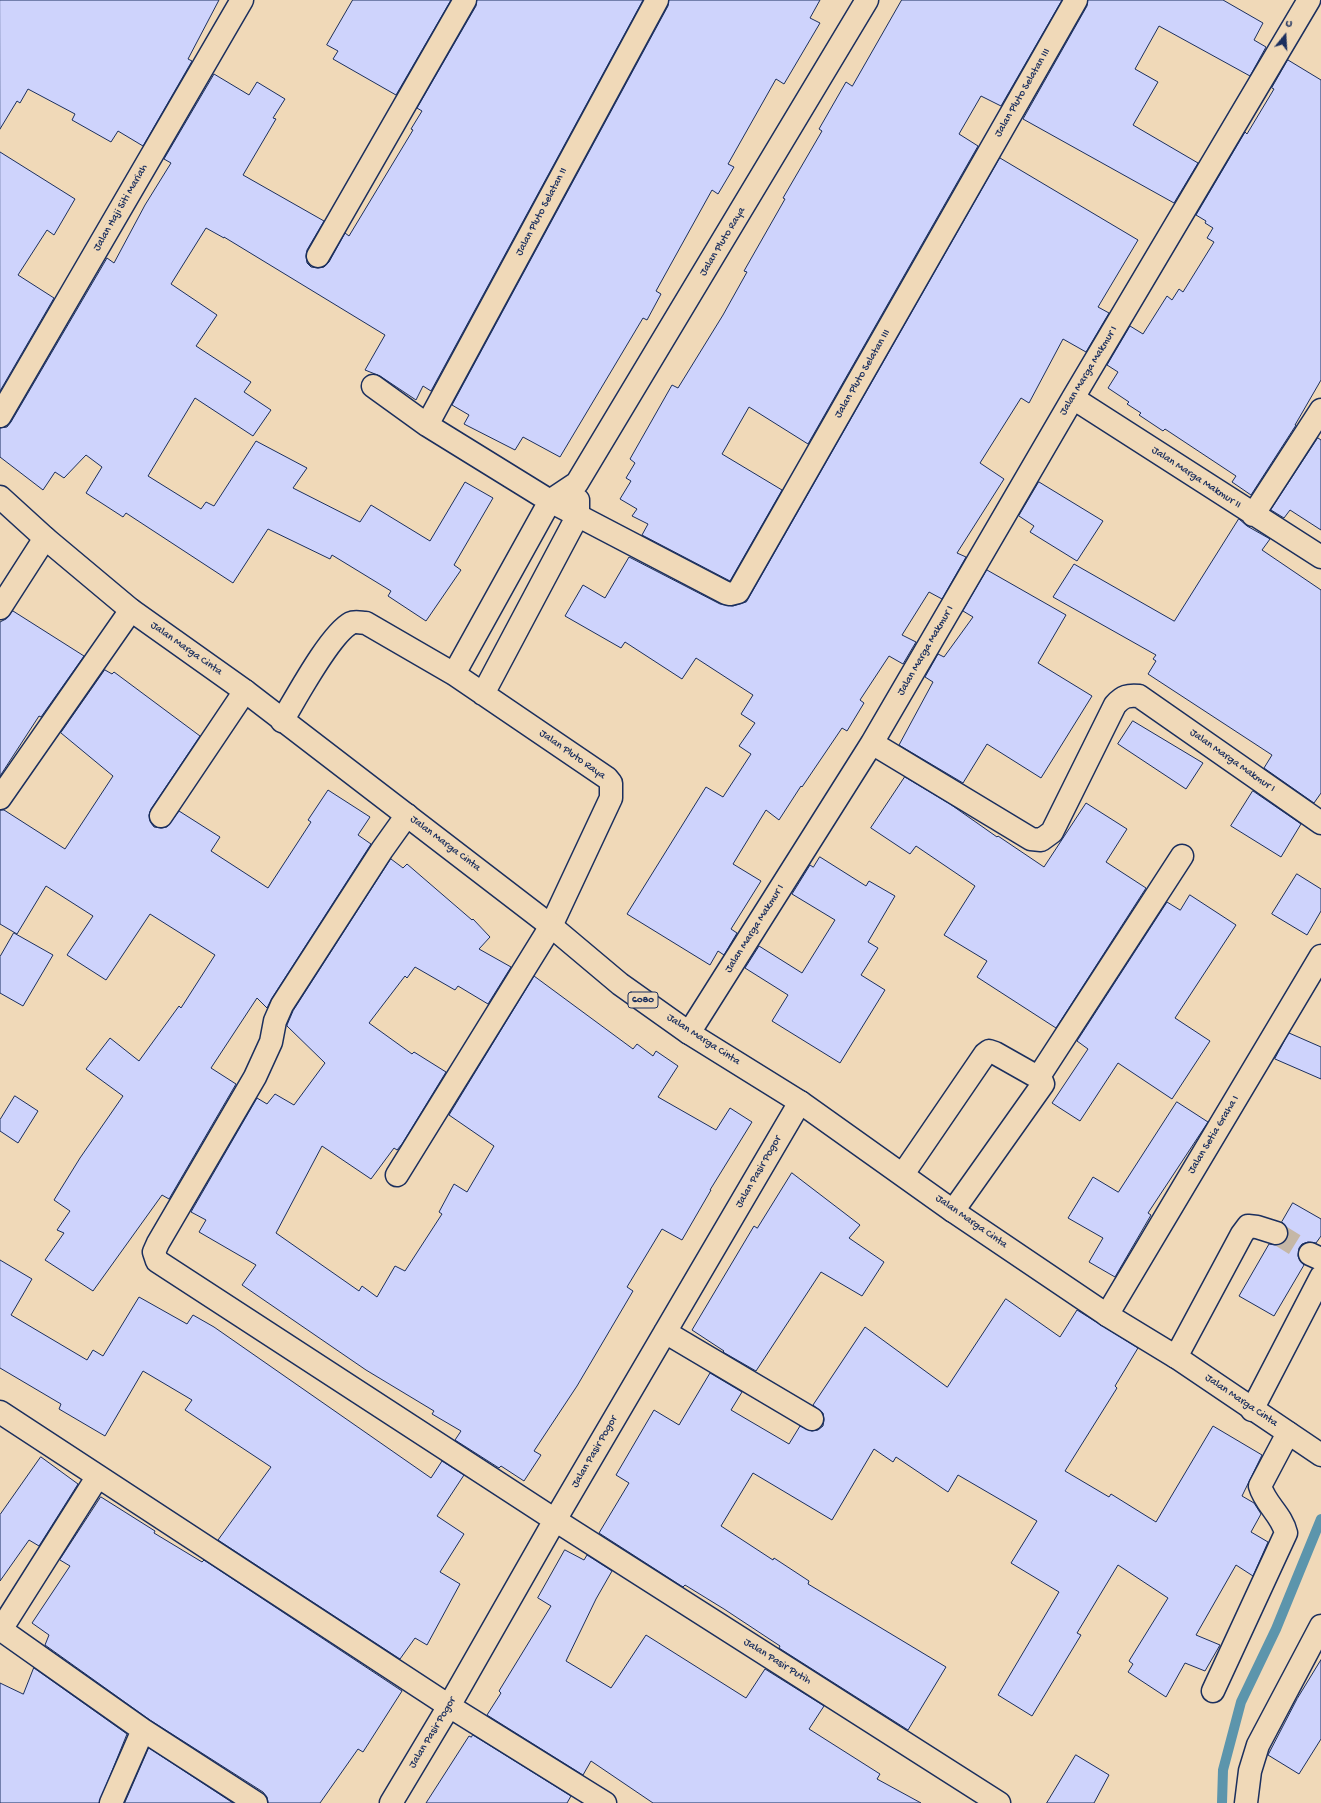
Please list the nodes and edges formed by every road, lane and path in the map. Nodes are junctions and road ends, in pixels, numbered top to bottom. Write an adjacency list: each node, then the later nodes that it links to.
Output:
1 (242, 0): 11 (street, Jalan Haji Siti Mariah)
2 (465, 0): 7 (street)
3 (657, 0): 12 (street, Jalan Pluto Selatan II)
4 (867, 0): 13 (street, Jalan Pluto Raya)
5 (1076, 0): 16 (street, Jalan Pluto Selatan III)
6 (1309, 0): 9 (street, Jalan Marga Makmur I)
7 (318, 256)
8 (373, 386): 12 (street)
9 (1073, 398): 17 (street, Jalan Marga Makmur II); 26 (street, Jalan Marga Makmur I)
10 (1321, 410): 17 (street)
11 (0, 416)
12 (427, 424): 15 (street)
13 (577, 483): 15 (street, Jalan Pluto Raya); 16 (street)
14 (0, 497): 18 (street, Jalan Marga Cinta / 6080)
15 (550, 501): 16 (street); 22 (street, Jalan Pluto Raya)
16 (578, 515): 24 (street)
17 (1253, 515): 19 (street, Jalan Marga Makmur II)
18 (45, 538): 20 (street); 21 (street, Jalan Marga Cinta / 6080)
19 (1321, 557)
20 (0, 608)
21 (131, 610): 23 (street, Jalan Marga Cinta / 6080); 27 (street)
22 (454, 674): 24 (street, Jalan Pluto Raya); 25 (street, Jalan Pluto Raya)
23 (245, 691): 25 (street, Jalan Marga Cinta / 6080); 29 (street)
24 (483, 694): 32 (street, Jalan Pluto Raya)
25 (282, 721): 28 (street, Jalan Marga Cinta / 6080)
26 (872, 743): 30 (street, Jalan Marga Makmur I); 34 (street, Jalan Marga Makmur I)
27 (0, 798)
28 (407, 815): 32 (street, Jalan Marga Cinta / 6080); 51 (street, Jalan Pasir Putih)
29 (161, 816)
30 (1321, 823)
31 (1182, 856): 35 (street)
32 (551, 926): 34 (street, Jalan Marga Cinta / 6080); 38 (street)
33 (1321, 956): 42 (street, Jalan Setia Graha I)
34 (689, 1033): 36 (street, Jalan Marga Cinta / 6080)
35 (1038, 1078): 37 (street); 39 (street)
36 (800, 1102): 37 (street, Jalan Marga Cinta / 6080); 43 (street, Jalan Pasir Pogor)
37 (903, 1174): 39 (street, Jalan Marga Cinta / 6080)
38 (397, 1175)
39 (953, 1210): 42 (street, Jalan Marga Cinta / 6080)
40 (1276, 1233): 44 (street)
41 (1321, 1277): 45 (street)
42 (1107, 1314): 44 (street, Jalan Marga Cinta / 6080)
43 (665, 1332): 47 (street); 51 (street, Jalan Pasir Pogor)
44 (1176, 1357): 45 (street, Jalan Marga Cinta / 6080)
45 (1252, 1410): 48 (street, Jalan Marga Cinta / 6080)
46 (0, 1412): 50 (street)
47 (812, 1419)
48 (1288, 1432): 49 (street, Jalan Marga Cinta / 6080); 54 (street)
49 (1321, 1455)
50 (98, 1476): 53 (street); 55 (street)
51 (555, 1520): 55 (street, Jalan Pasir Pogor); 61 (street, Jalan Pasir Putih)
52 (1321, 1626): 62 (street)
53 (0, 1630): 56 (street)
54 (1212, 1691)
55 (449, 1706): 59 (street, Jalan Pasir Pogor); 60 (street)
56 (143, 1730): 57 (street); 58 (street)
57 (111, 1803)
58 (256, 1803)
59 (391, 1803)
60 (605, 1803)
61 (1000, 1803)
62 (1246, 1803)

